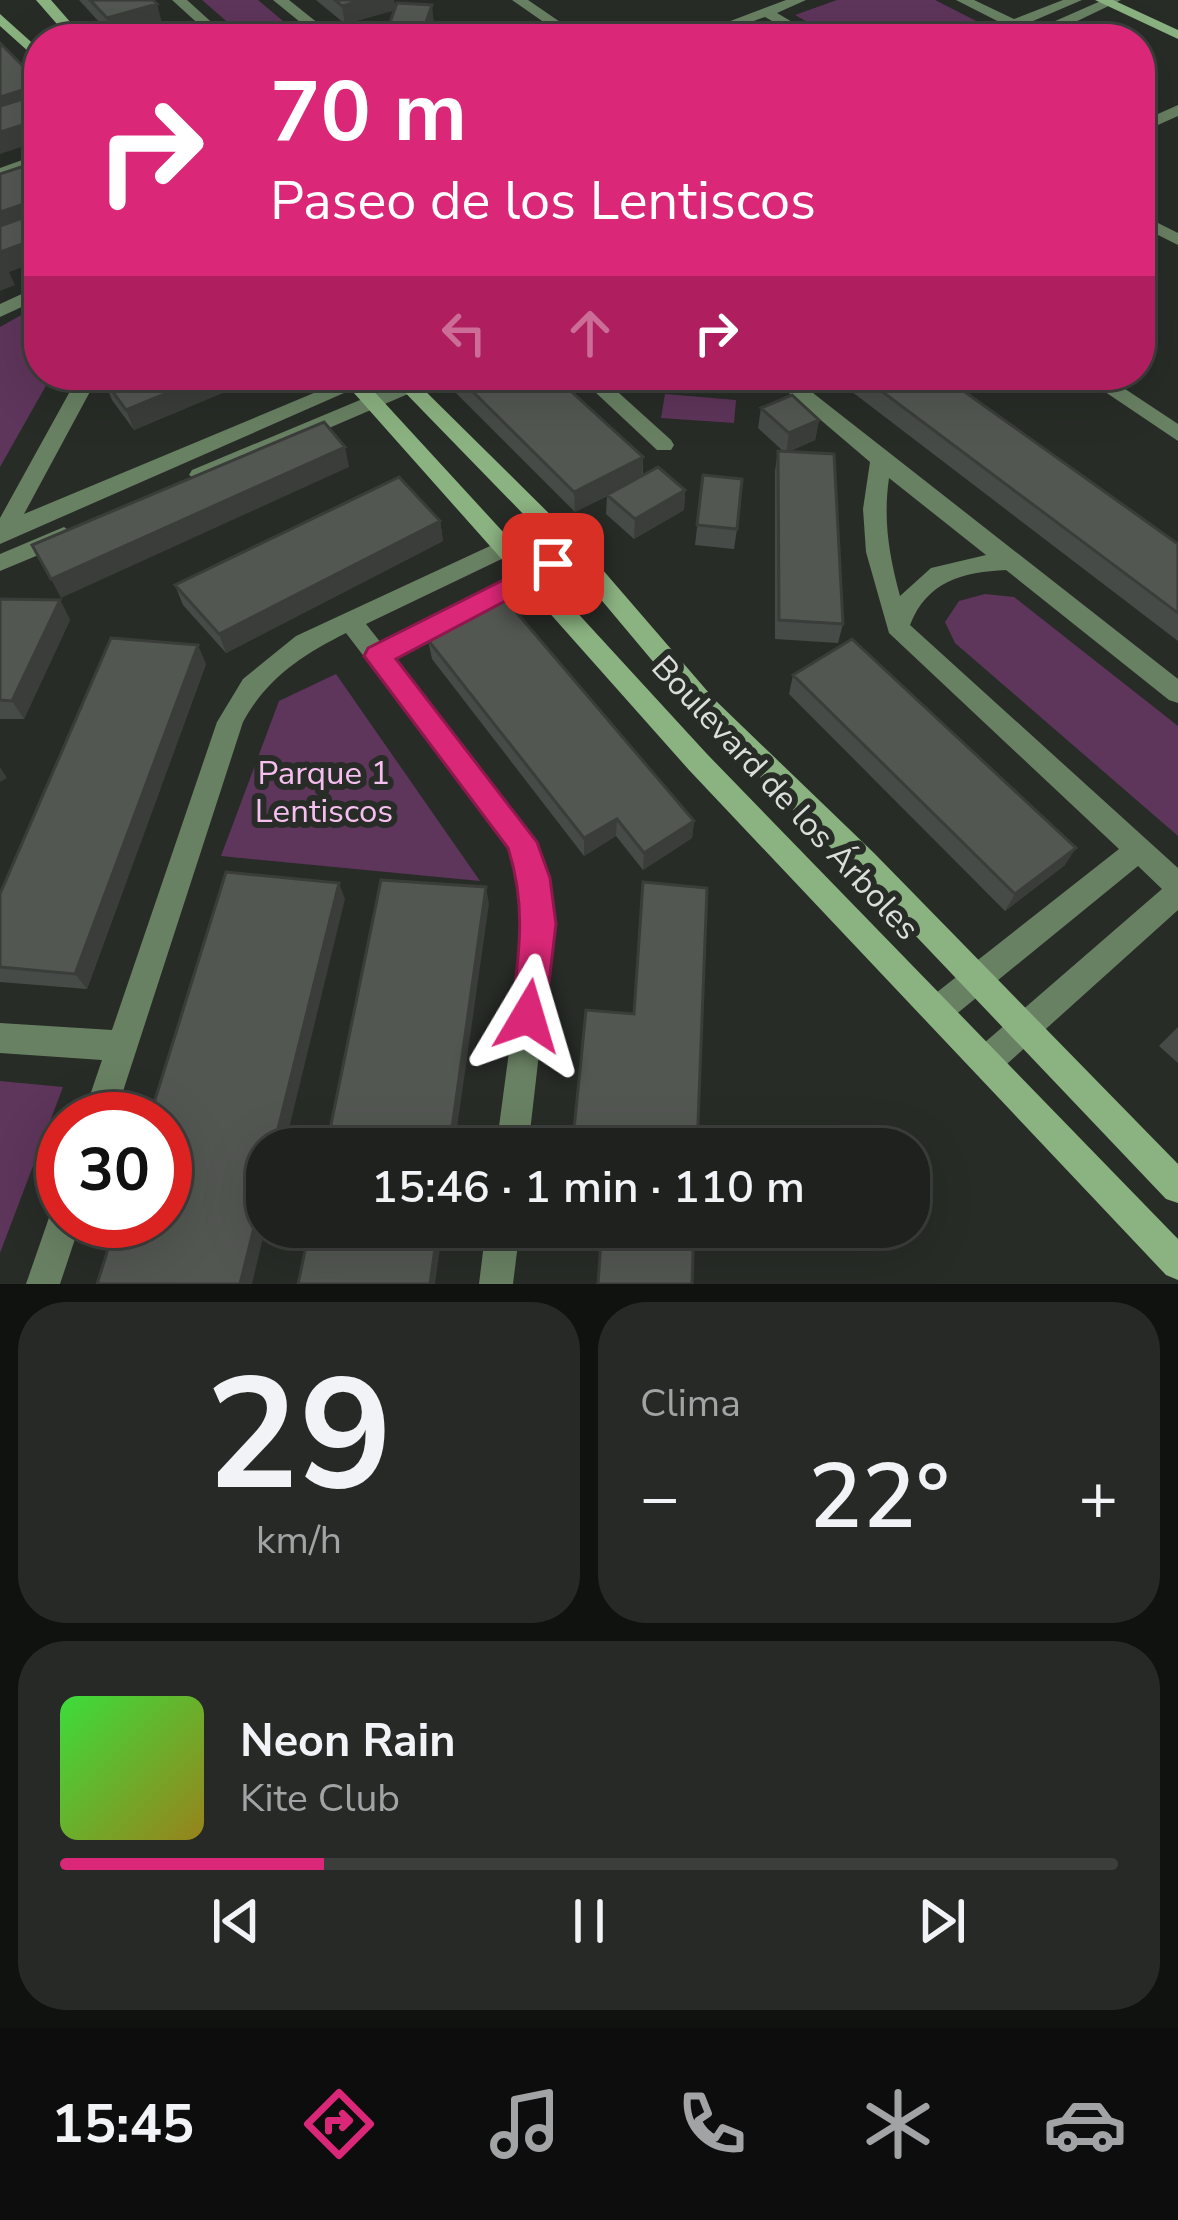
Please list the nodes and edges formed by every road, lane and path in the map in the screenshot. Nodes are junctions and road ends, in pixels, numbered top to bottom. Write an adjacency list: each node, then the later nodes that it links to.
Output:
1 (44, 0): 13 (main road)
2 (179, 0): 14 (street)
3 (280, 0): 15 (street)
4 (519, 0): 16 (street)
5 (799, 0): 10 (street)
6 (963, 0): 19 (street)
7 (1076, 0): 19 (street)
8 (1135, 0): 12 (main road)
9 (1108, 1): 20 (street); 21 (main road)
10 (766, 12): 17 (street); 18 (street)
11 (0, 18): 22 (main road)
12 (1178, 19)
13 (65, 24)
14 (206, 24)
15 (311, 24)
16 (555, 24)
17 (732, 24)
18 (787, 24)
19 (1014, 24)
20 (1059, 24)
21 (1178, 34)
22 (24, 42)
23 (81, 390): 37 (street)
24 (348, 390): 37 (street)
25 (351, 390): 34 (street)
26 (367, 390): 38 (main road, Boulevard de los Árboles)
27 (413, 390): 36 (main road, Boulevard de los Árboles)
28 (604, 390): 32 (street)
29 (796, 390): 33 (street)
30 (1112, 390): 31 (street)
31 (1178, 434)
32 (664, 445)
33 (881, 460): 40 (street); 44 (street)
34 (171, 488)
35 (86, 525): 41 (street)
36 (548, 527): 38 (street); 39 (main road, Boulevard de los Árboles)
37 (2, 535)
38 (505, 548): 42 (main road, Boulevard de los Árboles); 43 (street)
39 (574, 553): 42 (street); 49 (main road, Boulevard de los Árboles)
40 (1008, 562): 44 (street); 46 (street)
41 (0, 563)
42 (531, 576): 45 (street); 50 (main road, Boulevard de los Árboles)
43 (350, 621): 45 (street); 53 (street)
44 (897, 627): 47 (street)
45 (377, 656): 56 (street)
46 (1178, 693)
47 (1139, 849): 48 (street); 49 (street)
48 (1178, 889): 51 (street)
49 (978, 980): 50 (street); 51 (main road, Boulevard de los Árboles)
50 (938, 1010): 54 (main road, Boulevard de los Árboles)
51 (1026, 1028): 54 (street); 57 (main road, Boulevard de los Árboles)
52 (0, 1038): 53 (street)
53 (122, 1046): 55 (street)
54 (987, 1061): 60 (main road, Boulevard de los Árboles)
55 (107, 1092)
56 (515, 1128)
57 (1178, 1186)
58 (55, 1248): 61 (street)
59 (500, 1248): 62 (street)
60 (1178, 1263)
61 (43, 1284)
62 (496, 1284)

